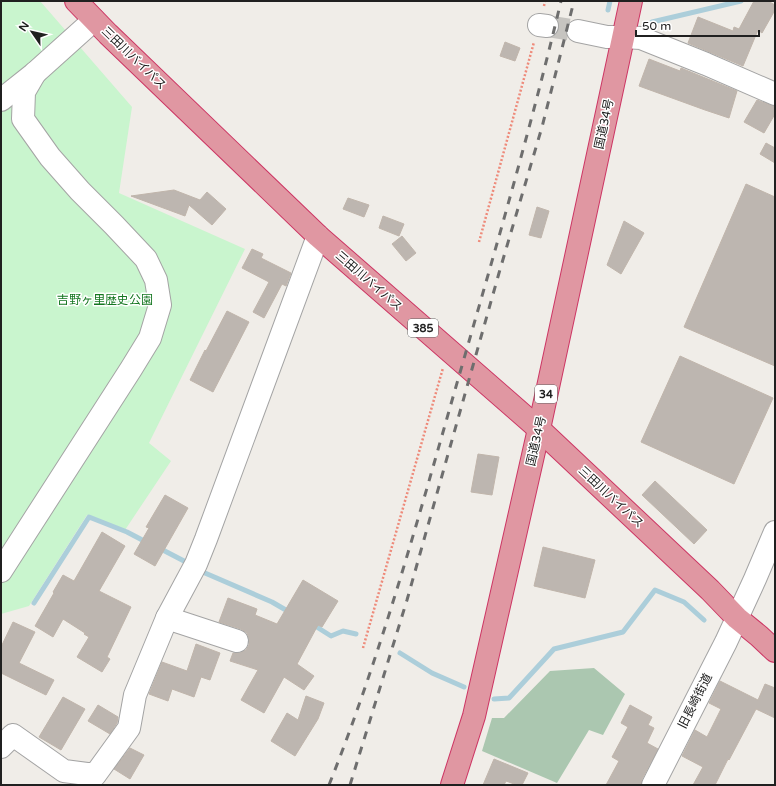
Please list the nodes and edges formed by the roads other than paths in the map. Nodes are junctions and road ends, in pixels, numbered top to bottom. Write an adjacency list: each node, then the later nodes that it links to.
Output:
1 (76, 1): 3 (highway, 三田川バイパス / 385)
2 (631, 1): 5 (highway, 国道34号 / 34)
3 (94, 20): 6 (street); 9 (highway, 三田川バイパス / 385)
4 (578, 31): 5 (street)
5 (623, 37): 7 (street); 10 (highway, 国道34号 / 34)
6 (35, 73): 8 (street); 12 (street)
7 (775, 94)
8 (1, 100)
9 (318, 236): 10 (highway, 三田川バイパス / 385); 13 (street)
10 (539, 429): 14 (highway, 三田川バイパス / 385); 18 (highway, 国道34号 / 34)
11 (775, 532): 14 (street, 旧長崎街道)
12 (1, 571)
13 (167, 618): 15 (street); 17 (street)
14 (737, 618): 16 (highway, 三田川バイパス / 385); 19 (street, 旧長崎街道)
15 (237, 641)
16 (775, 651)
17 (1, 747)
18 (452, 785)
19 (653, 785)

